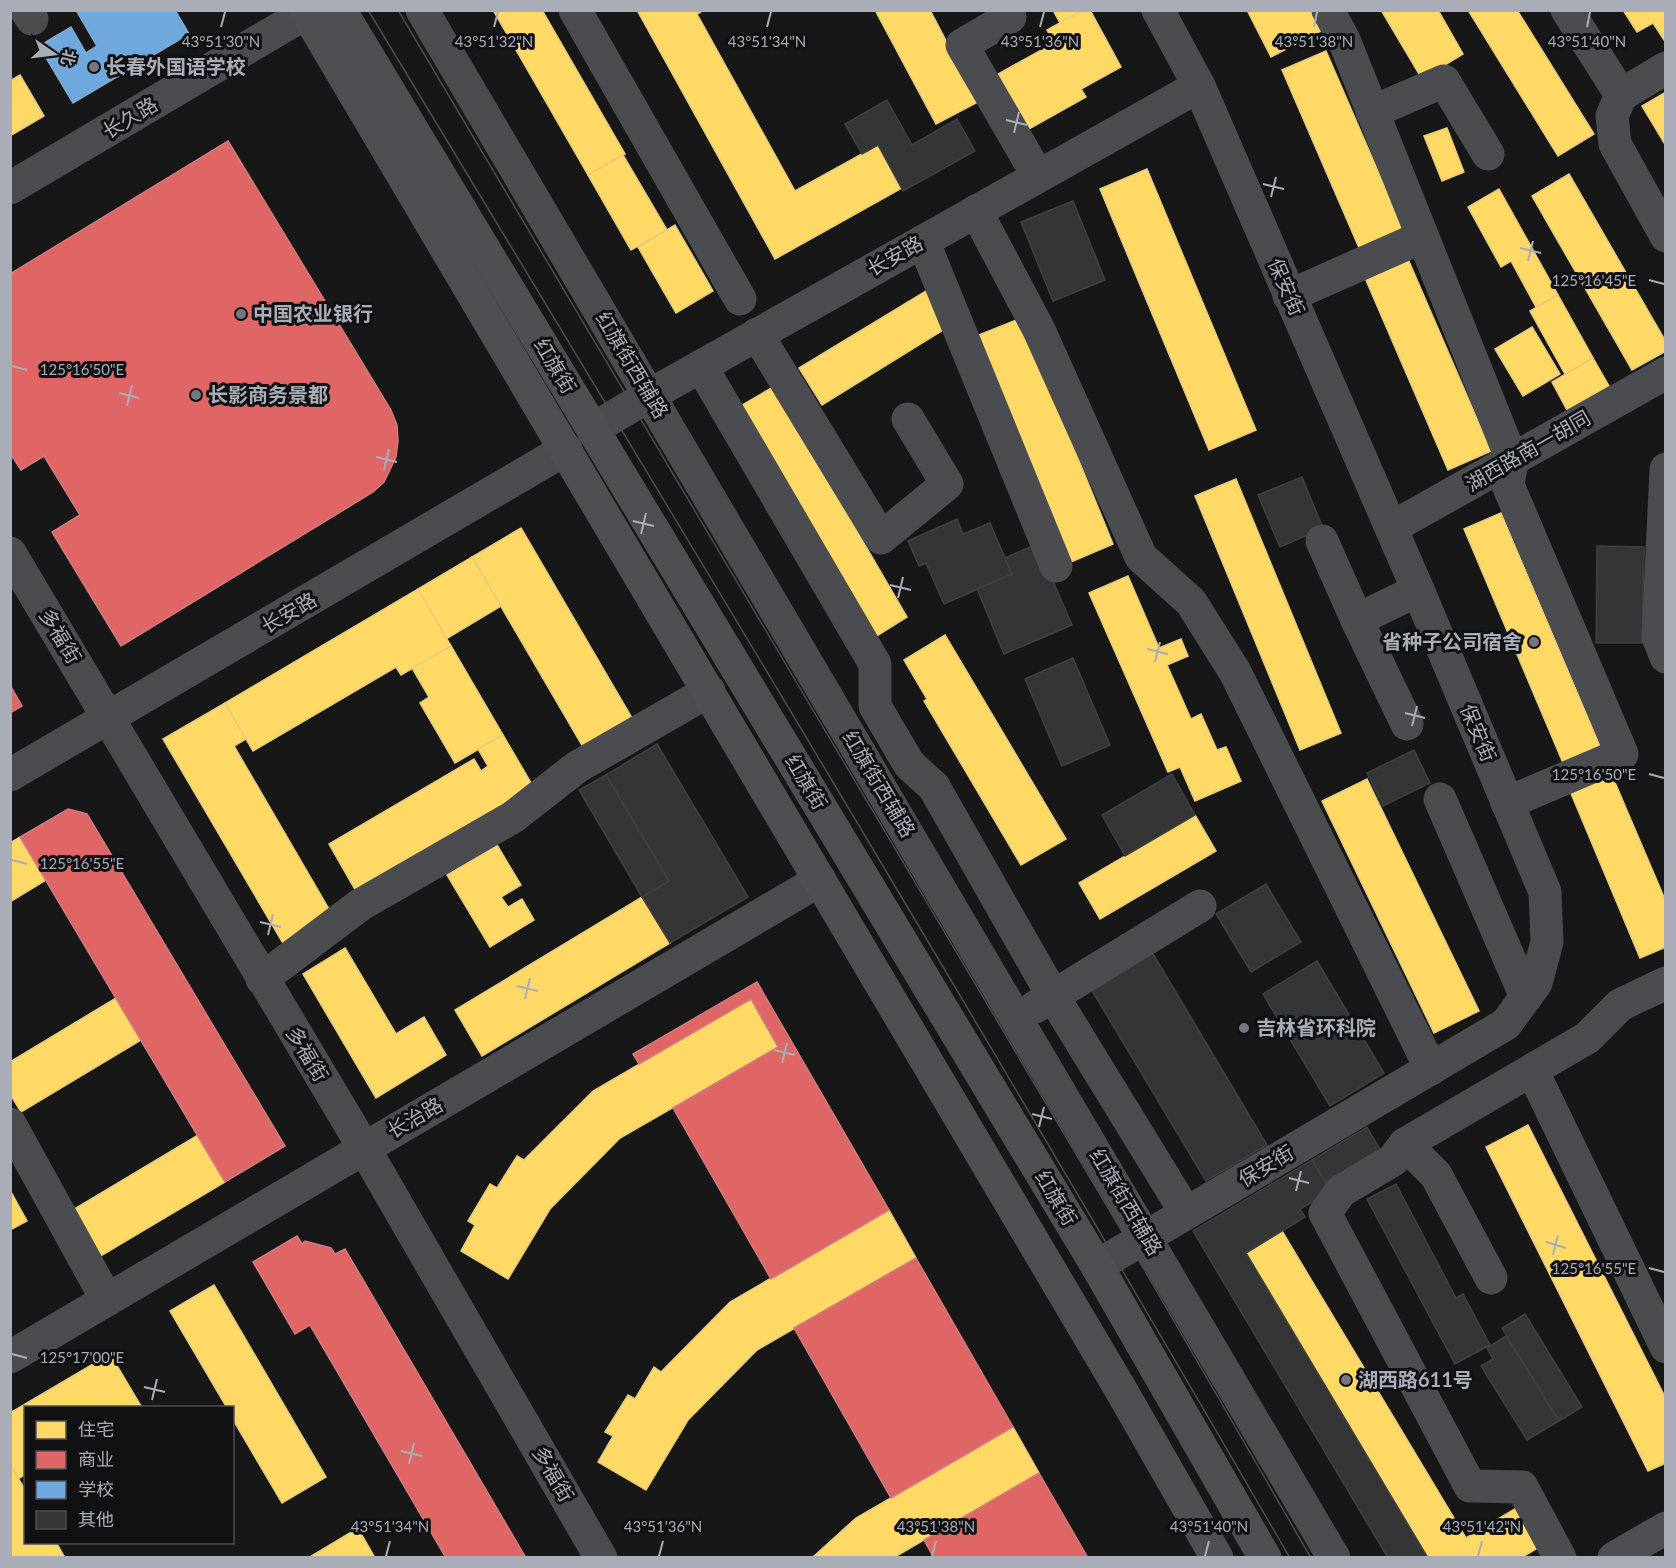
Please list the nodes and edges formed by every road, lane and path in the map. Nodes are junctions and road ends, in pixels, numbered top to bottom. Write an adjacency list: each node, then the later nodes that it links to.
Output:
1 (340, 10): 27 (main road, 红旗街)
2 (422, 10): 25 (street, 红旗街西辅路)
3 (575, 10): 21 (street)
4 (1007, 10): 14 (street)
5 (1158, 10): 10 (street, 保安街)
6 (1328, 10): 12 (street)
7 (1567, 10): 11 (street)
8 (308, 11): 15 (street, 长久路); 28 (main road, 红旗街)
9 (1665, 68): 11 (street)
10 (1199, 86): 14 (street, 长安路); 20 (street, 保安街)
11 (1621, 95): 17 (street)
12 (1372, 112): 13 (street); 18 (street)
13 (1488, 154)
14 (1038, 176): 16 (street, 长安路)
15 (10, 189)
16 (976, 212): 19 (street, 长安路); 51 (street)
17 (1665, 236)
18 (1422, 237): 20 (street); 29 (street)
19 (922, 241): 22 (street, 长安路); 34 (street)
20 (1289, 296): 31 (street, 保安街)
21 (740, 299)
22 (757, 334): 23 (street, 长安路); 26 (street)
23 (701, 366): 25 (street, 长安路); 48 (street)
24 (1665, 372): 29 (street, 湖西路南一胡同)
25 (650, 395): 27 (street, 长安路); 50 (street, 红旗街西辅路)
26 (908, 419)
27 (593, 429): 58 (main road, 红旗街)
28 (566, 449): 38 (main road, 红旗街); 39 (street, 长安路)
29 (1512, 460): 31 (street, 湖西路南一胡同); 43 (street)
30 (1665, 469): 37 (street)
31 (1391, 528): 35 (street, 保安街)
32 (1322, 541): 36 (street)
33 (10, 553): 39 (street, 多福街)
34 (1056, 566)
35 (1418, 590): 36 (street); 43 (street, 保安街)
36 (1358, 620): 40 (street)
37 (1665, 657)
38 (709, 691): 44 (main road, 红旗街); 46 (street)
39 (109, 719): 41 (street, 长安路); 46 (street, 多福街)
40 (1407, 724)
41 (10, 775)
42 (1440, 799): 49 (street)
43 (1508, 803): 49 (street, 保安街)
44 (820, 880): 55 (street, 长治路); 65 (main road, 红旗街)
45 (1200, 906): 48 (street)
46 (262, 979): 55 (street, 多福街)
47 (1665, 983): 52 (street)
48 (1053, 996): 50 (street); 56 (street)
49 (1526, 997): 51 (street, 保安街)
50 (1017, 1018): 57 (street, 红旗街西辅路)
51 (1431, 1069): 56 (street, 保安街)
52 (1532, 1070): 54 (street); 61 (street)
53 (10, 1124): 60 (street)
54 (1405, 1143): 59 (street); 68 (street)
55 (364, 1149): 60 (street, 长治路); 64 (street, 多福街)
56 (1186, 1213): 57 (street, 保安街)
57 (1146, 1237): 58 (street, 保安街); 67 (street, 红旗街西辅路)
58 (1097, 1266): 66 (main road, 红旗街)
59 (1491, 1278)
60 (107, 1300): 62 (street, 长治路)
61 (1665, 1347)
62 (10, 1357)
63 (1665, 1528): 69 (main road)
64 (601, 1557)
65 (1217, 1557)
66 (1265, 1557)
67 (1334, 1557)
68 (1560, 1557)
69 (1614, 1557)

